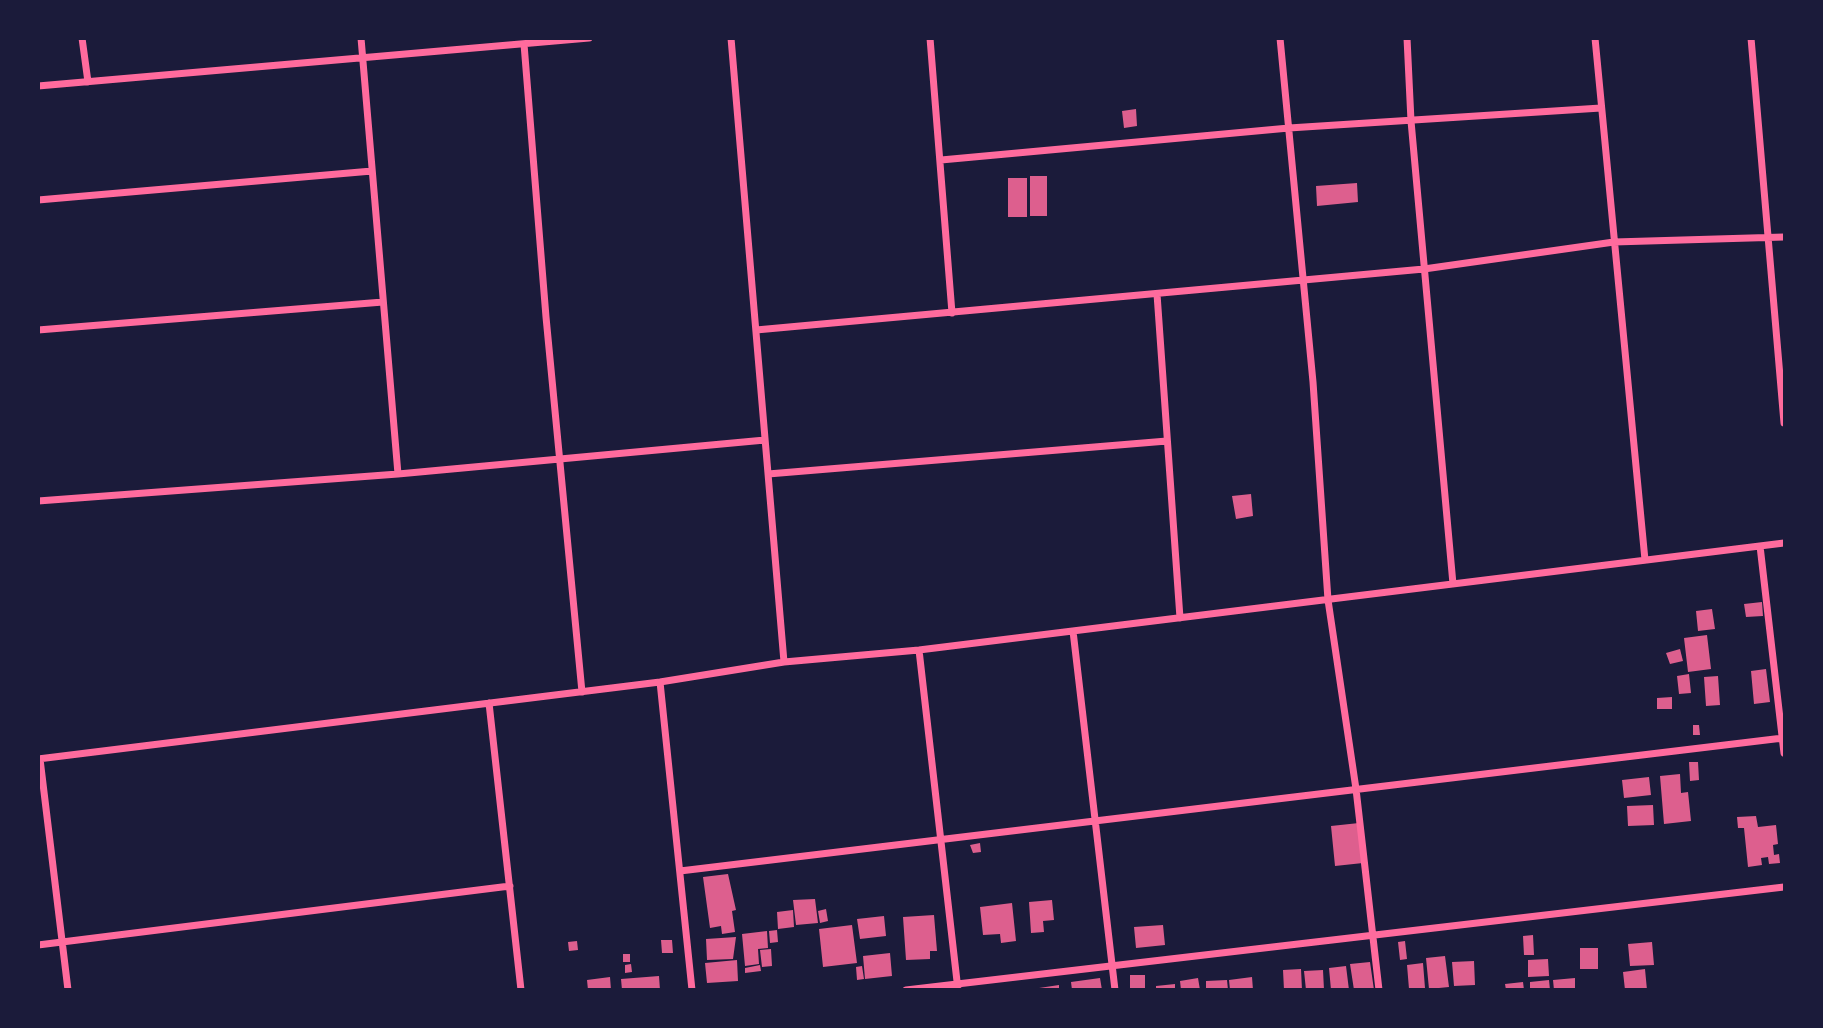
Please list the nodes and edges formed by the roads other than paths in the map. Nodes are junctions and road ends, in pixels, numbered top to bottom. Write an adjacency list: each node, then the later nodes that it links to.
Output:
1 (82, 38): 12 (street)
2 (361, 38): 11 (street)
3 (589, 38): 10 (street)
4 (731, 38): 29 (street)
5 (930, 38): 17 (street)
6 (1280, 38): 16 (street)
7 (1407, 38): 15 (street)
8 (1595, 38): 14 (street)
9 (1751, 38): 21 (street)
10 (524, 44): 11 (street); 33 (street)
11 (363, 58): 12 (street); 18 (street)
12 (88, 82): 13 (street)
13 (38, 86)
14 (1601, 108): 15 (street); 22 (street)
15 (1411, 121): 16 (street); 23 (street)
16 (1289, 128): 17 (street); 24 (street)
17 (940, 160): 27 (street)
18 (372, 171): 19 (street); 26 (street)
19 (38, 200)
20 (1784, 237): 21 (street)
21 (1768, 239): 22 (street); 30 (street)
22 (1614, 242): 23 (street); 39 (street)
23 (1424, 269): 24 (street); 40 (street)
24 (1304, 280): 25 (street); 41 (street)
25 (1157, 295): 27 (street); 32 (street)
26 (383, 302): 28 (street); 34 (street)
27 (952, 313): 29 (street)
28 (38, 330)
29 (756, 330): 31 (street)
30 (1784, 423)
31 (765, 440): 33 (street); 35 (street)
32 (1167, 441): 35 (street); 42 (street)
33 (561, 459): 34 (street); 47 (street)
34 (398, 474): 36 (street)
35 (768, 474): 45 (street)
36 (38, 501)
37 (1784, 543): 38 (street)
38 (1760, 546): 39 (street); 49 (street)
39 (1645, 561): 40 (street)
40 (1453, 584): 41 (street)
41 (1328, 600): 42 (street); 52 (street)
42 (1180, 618): 43 (street)
43 (1073, 631): 44 (street); 53 (street)
44 (919, 650): 45 (street); 54 (street)
45 (784, 662): 46 (street)
46 (660, 682): 47 (street); 55 (street)
47 (582, 692): 48 (street)
48 (489, 704): 51 (street); 56 (street)
49 (1783, 738): 50 (street); 52 (street)
50 (1784, 753)
51 (39, 759): 59 (street)
52 (1356, 789): 53 (street); 58 (street)
53 (1095, 821): 54 (street); 61 (street)
54 (940, 839): 55 (street); 62 (street)
55 (680, 871): 65 (street)
56 (510, 886): 59 (street); 64 (street)
57 (1784, 887): 58 (street)
58 (1372, 936): 61 (street); 68 (street)
59 (62, 942): 60 (street); 63 (street)
60 (38, 945)
61 (1112, 966): 62 (street); 67 (street)
62 (957, 987): 66 (street)
63 (68, 989)
64 (521, 989)
65 (692, 989)
66 (906, 989)
67 (1115, 989)
68 (1379, 989)

